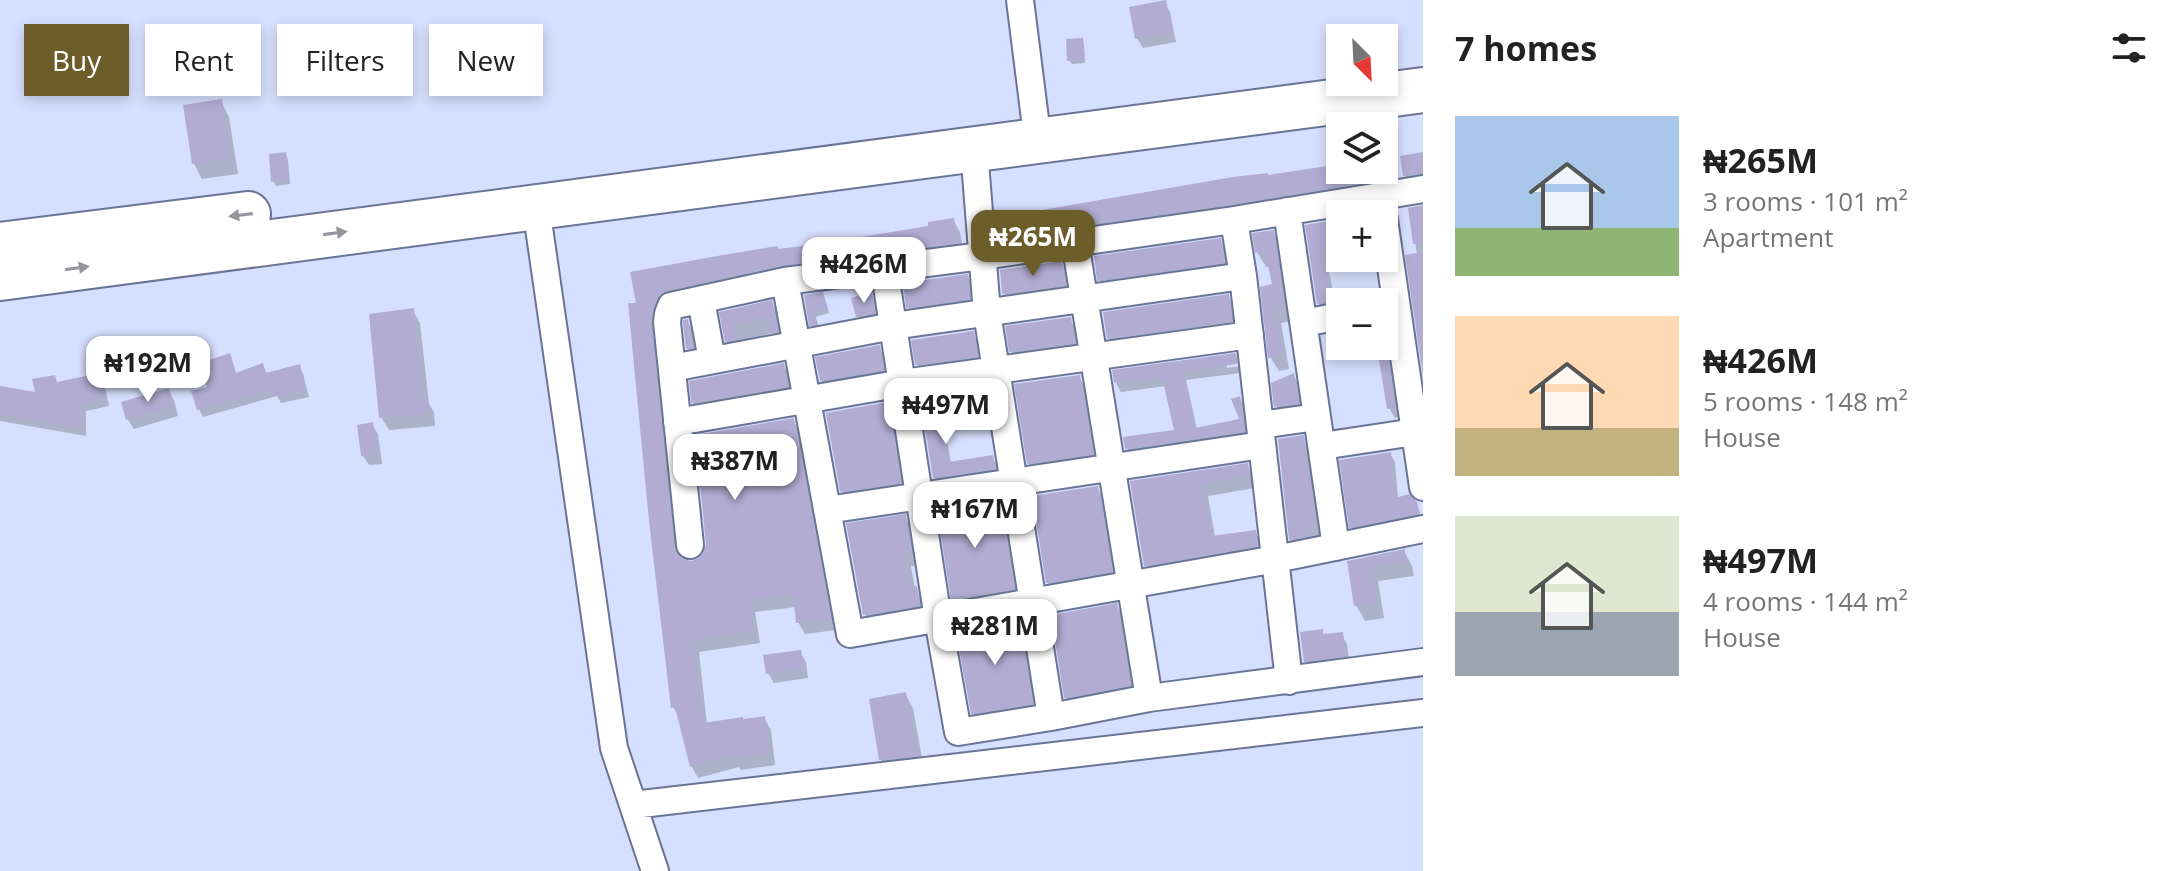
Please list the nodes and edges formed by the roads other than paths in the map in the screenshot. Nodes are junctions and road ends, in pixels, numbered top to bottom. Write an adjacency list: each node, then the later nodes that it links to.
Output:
1 (1020, 0): 6 (street)
2 (1423, 69): 3 (highway)
3 (1398, 73)
4 (1326, 86): 6 (highway)
5 (1423, 90): 7 (highway)
6 (1035, 119): 15 (highway, one-way to 15)
7 (974, 149): 10 (highway); 16 (street)
8 (1423, 189): 9 (street)
9 (1398, 202)
10 (536, 207): 20 (highway, one-way to 10); 59 (street)
11 (1326, 210): 12 (street)
12 (1287, 211): 13 (street); 27 (street)
13 (1234, 220): 14 (street); 19 (street)
14 (1075, 242): 16 (street); 22 (street)
15 (0, 245)
16 (982, 256): 17 (street); 25 (street)
17 (884, 267): 21 (street); 28 (street)
18 (1395, 272): 24 (street)
19 (1243, 276): 22 (street); 29 (street)
20 (0, 278)
21 (785, 281): 23 (street); 30 (street)
22 (1084, 299): 25 (street); 31 (street)
23 (701, 300): 32 (street); 33 (street)
24 (1402, 305): 39 (street)
25 (987, 313): 28 (street); 34 (street)
26 (1326, 319): 27 (street)
27 (1304, 323): 37 (street)
28 (893, 326): 30 (street); 35 (street)
29 (1250, 335): 31 (street); 40 (street)
30 (797, 345): 32 (street); 36 (street)
31 (1094, 358): 34 (street); 42 (street)
32 (712, 360): 33 (street)
33 (672, 368): 38 (street)
34 (996, 370): 35 (street); 43 (street)
35 (903, 383): 36 (street); 45 (street)
36 (807, 400): 38 (street); 46 (street)
37 (1317, 417): 40 (street); 41 (street)
38 (677, 422): 48 (street)
39 (1415, 432): 41 (street); 44 (street)
40 (1261, 435): 42 (street); 50 (street)
41 (1322, 446): 49 (street)
42 (1111, 466): 43 (street); 51 (street)
43 (1014, 482): 45 (street); 52 (street)
44 (1423, 487)
45 (920, 497): 46 (street); 53 (street)
46 (827, 510): 53 (street)
47 (1423, 529): 49 (street)
48 (690, 545)
49 (1336, 547): 50 (street)
50 (1276, 559): 51 (street); 55 (street)
51 (1131, 585): 52 (street); 56 (street)
52 (1033, 600): 53 (street); 58 (street)
53 (938, 619): 58 (street)
54 (1423, 662): 55 (street)
55 (1289, 681): 56 (street)
56 (1149, 698): 58 (street)
57 (1423, 713): 59 (street)
58 (1051, 717)
59 (633, 805): 60 (street)
60 (655, 871)

